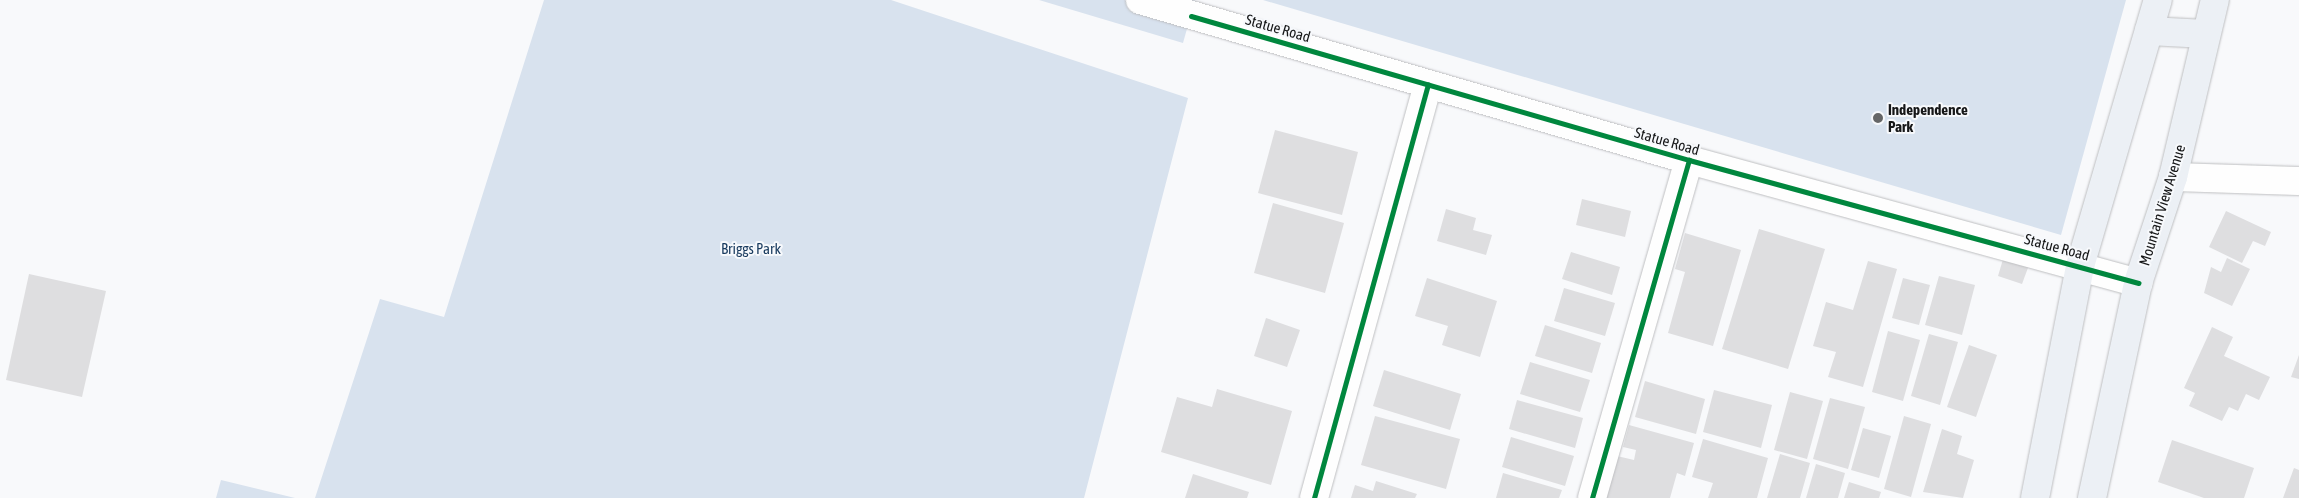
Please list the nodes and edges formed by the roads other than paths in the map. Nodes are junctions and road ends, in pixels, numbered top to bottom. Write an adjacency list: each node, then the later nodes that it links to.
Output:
1 (1140, 0): 6 (street, Statue Road)
2 (2158, 0): 4 (main road)
3 (2215, 0): 5 (main road, Mountain View Avenue)
4 (2149, 31): 5 (main road); 10 (main road)
5 (2206, 34): 8 (main road, Mountain View Avenue)
6 (1428, 84): 7 (street, Statue Road); 12 (street)
7 (1688, 160): 10 (street, Statue Road); 13 (street)
8 (2173, 178): 9 (street); 11 (main road, Mountain View Avenue)
9 (2299, 181)
10 (2080, 266): 11 (street, Statue Road); 14 (main road)
11 (2138, 283): 15 (main road, Mountain View Avenue)
12 (1314, 498)
13 (1592, 498)
14 (2035, 498)
15 (2092, 498)

